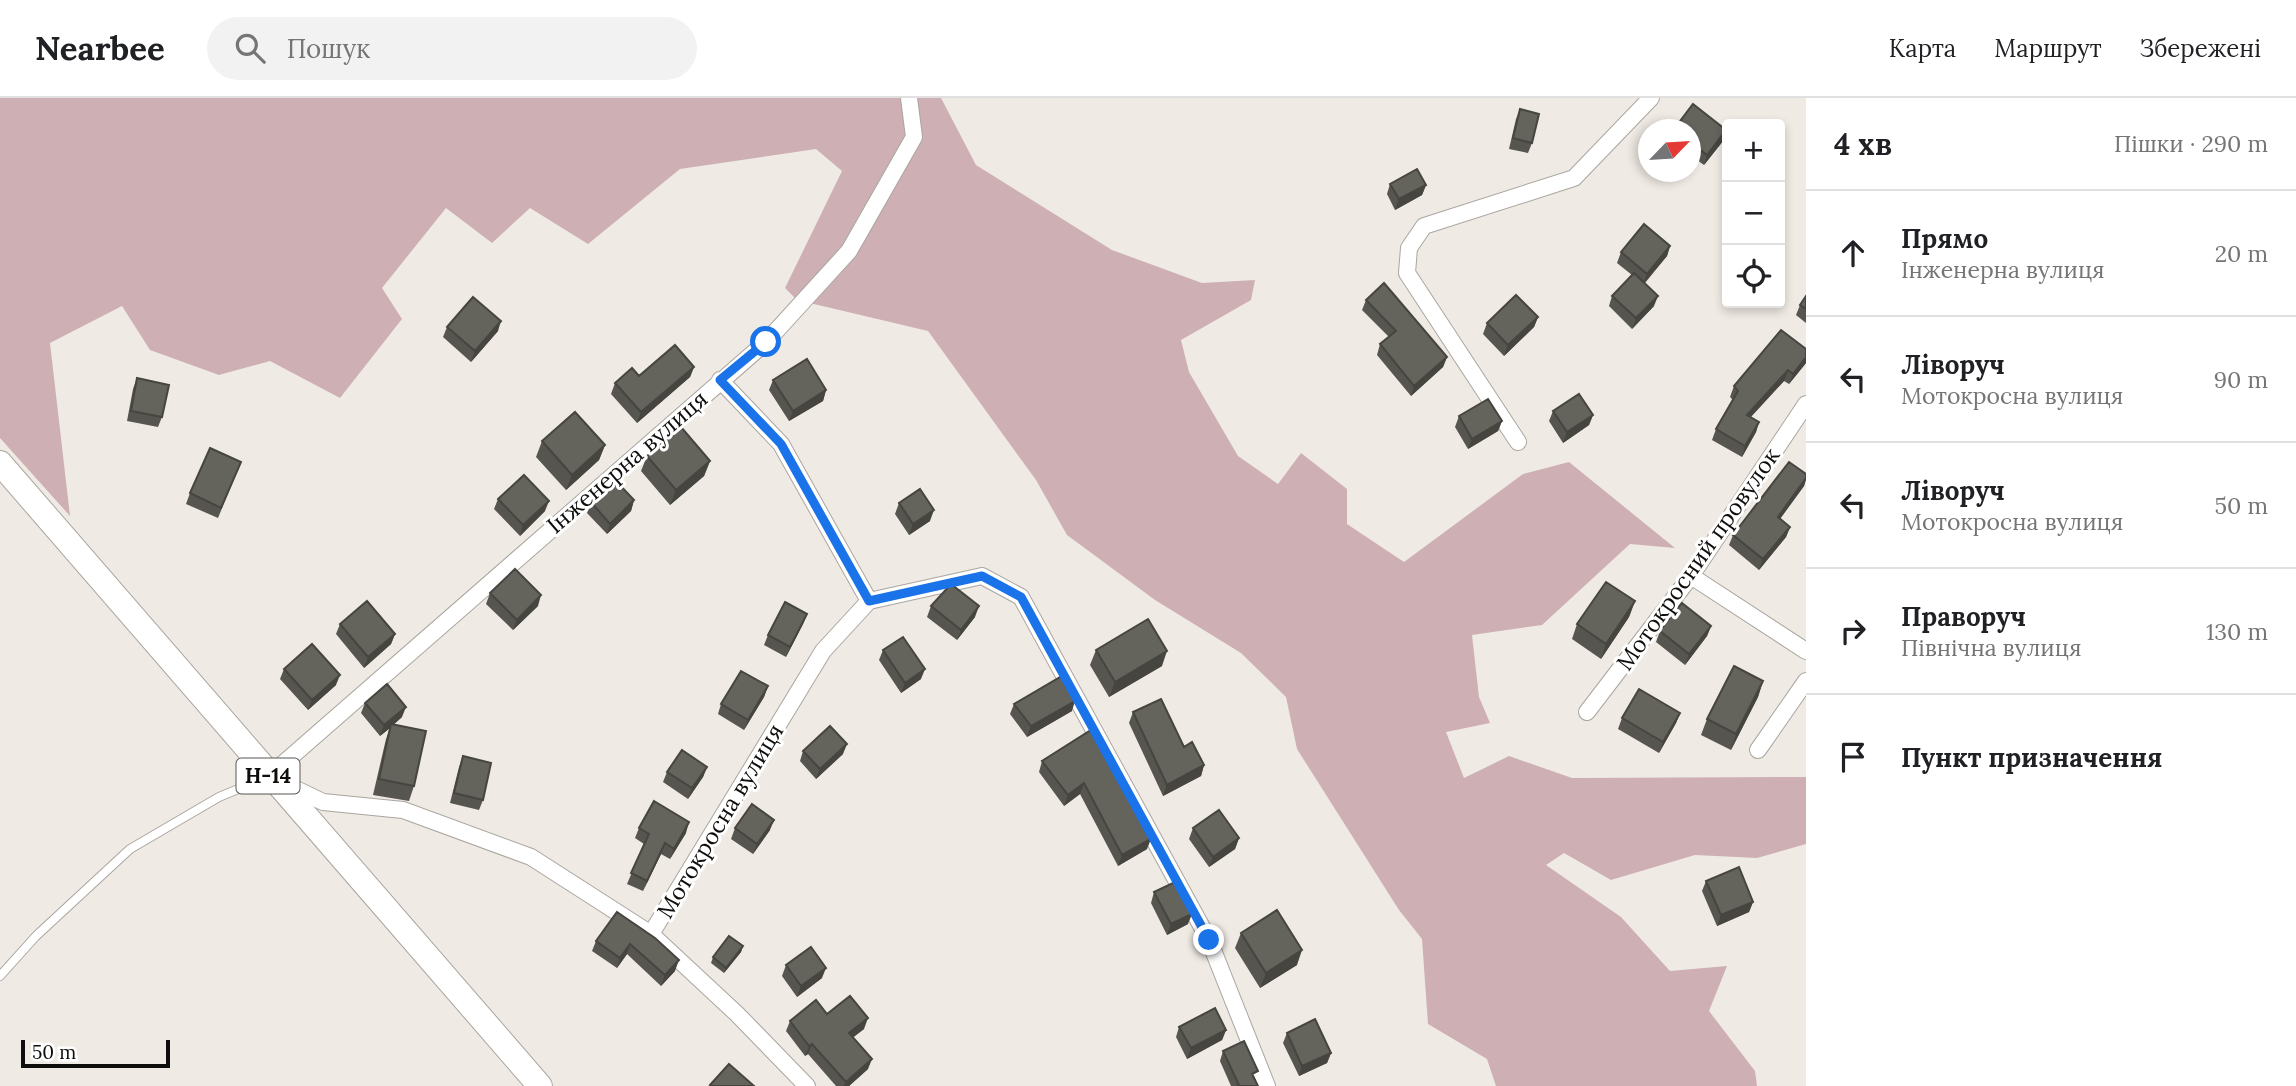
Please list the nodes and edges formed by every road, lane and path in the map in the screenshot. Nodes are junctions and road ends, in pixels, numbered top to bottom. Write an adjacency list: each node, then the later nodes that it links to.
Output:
1 (909, 98): 3 (street, Інженерна вулиця)
2 (1651, 98): 5 (street)
3 (720, 380): 8 (street); 13 (street, Інженерна вулиця)
4 (1806, 404): 7 (street, Мотокросний провулок)
5 (1518, 442)
6 (0, 463): 13 (main road, Н-14)
7 (1691, 576): 9 (street); 11 (street, Мотокросний провулок)
8 (869, 601): 14 (street, Мотокросна вулиця); 18 (street)
9 (1806, 651)
10 (1806, 681): 12 (street)
11 (1587, 712)
12 (1758, 750)
13 (269, 776): 14 (street); 15 (lane); 16 (main road, Н-14)
14 (651, 934): 17 (street, Мотокросна вулиця)
15 (0, 976)
16 (540, 1086)
17 (807, 1086)
18 (1267, 1086)

